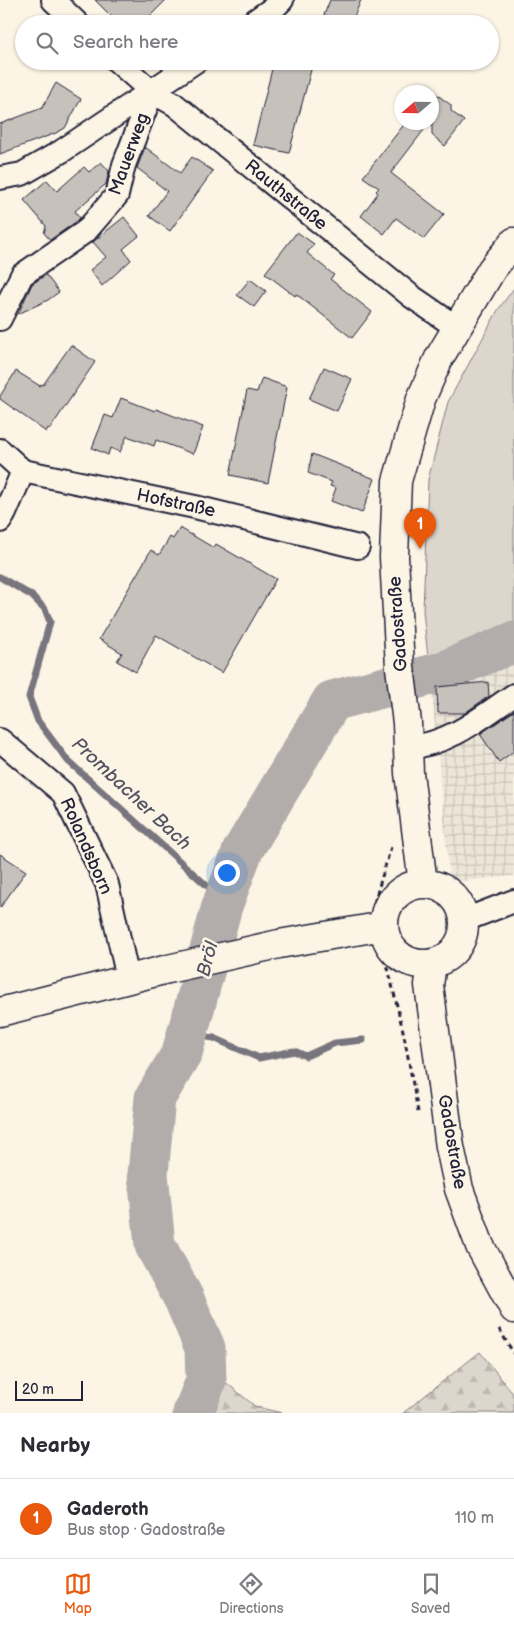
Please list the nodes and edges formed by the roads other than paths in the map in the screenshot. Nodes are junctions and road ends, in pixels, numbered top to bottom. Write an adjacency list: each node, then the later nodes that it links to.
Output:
1 (53, 0): 3 (street)
2 (282, 0): 4 (street)
3 (69, 15)
4 (263, 15)
5 (127, 70): 7 (street, Rauthstraße)
6 (183, 70): 7 (street)
7 (152, 92): 8 (street); 10 (street, Mauerweg); 11 (street, Rauthstraße)
8 (0, 178)
9 (514, 242): 11 (main road, Gadostraße)
10 (0, 319)
11 (456, 327): 17 (main road, Gadostraße)
12 (0, 450): 13 (street)
13 (23, 471): 14 (street); 15 (street, Hofstraße)
14 (0, 521)
15 (358, 547)
16 (514, 695): 17 (street)
17 (407, 736): 19 (main road, Gadostraße)
18 (0, 740): 24 (street, Rolandsborn)
19 (423, 884): 21 (main road); 22 (main road)
20 (514, 901): 21 (street)
21 (464, 917): 23 (main road)
22 (384, 926): 23 (main road); 24 (main road)
23 (432, 964): 26 (main road, Gadostraße)
24 (128, 979): 25 (main road)
25 (0, 1012)
26 (514, 1309)

